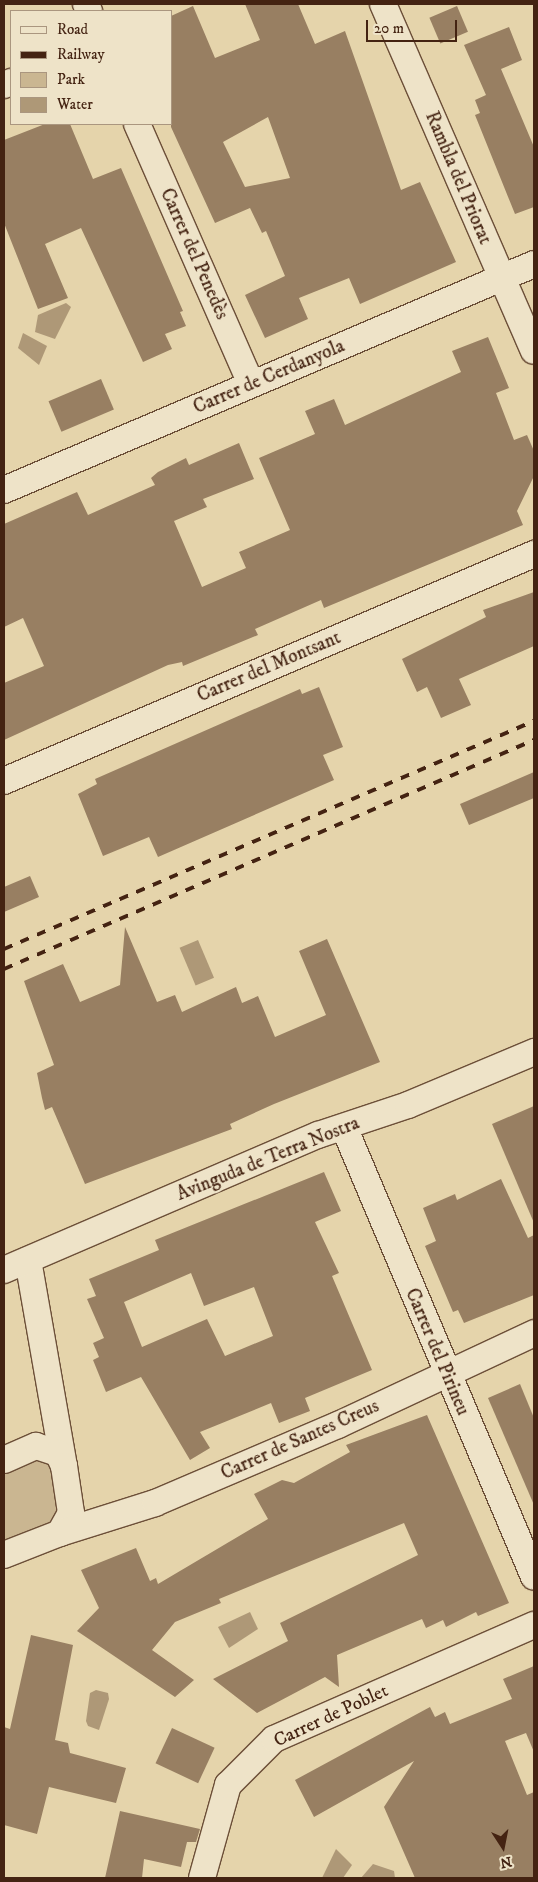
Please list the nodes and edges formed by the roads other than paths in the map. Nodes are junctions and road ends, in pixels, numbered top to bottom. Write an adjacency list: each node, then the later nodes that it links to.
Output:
1 (383, 4): 4 (street, Rambla del Priorat)
2 (137, 125): 6 (street, Carrer del Penedès)
3 (534, 264): 4 (street, Carrer de Cerdanyola)
4 (501, 278): 5 (street, Rambla del Priorat); 6 (street, Carrer de Cerdanyola)
5 (534, 351)
6 (251, 384): 7 (street, Carrer de Cerdanyola)
7 (4, 490)
8 (534, 554): 9 (street, Carrer del Montsant)
9 (4, 781)
10 (534, 1052): 11 (street, Avinguda de Terra Nostra)
11 (344, 1127): 12 (street, Avinguda de Terra Nostra); 15 (street, Carrer del Pirineu)
12 (28, 1260): 13 (street, Avinguda de Terra Nostra); 16 (street)
13 (4, 1270)
14 (534, 1333): 15 (street, Carrer de Santes Creus)
15 (445, 1374): 19 (street, Carrer de Santes Creus); 21 (street, Carrer del Pirineu)
16 (50, 1384): 17 (street); 18 (street)
17 (10, 1456): 18 (street)
18 (64, 1466): 19 (street)
19 (60, 1533): 20 (street, Carrer de Santes Creus)
20 (4, 1555)
21 (534, 1577)
22 (534, 1625): 23 (street, Carrer de Poblet)
23 (202, 1878)

